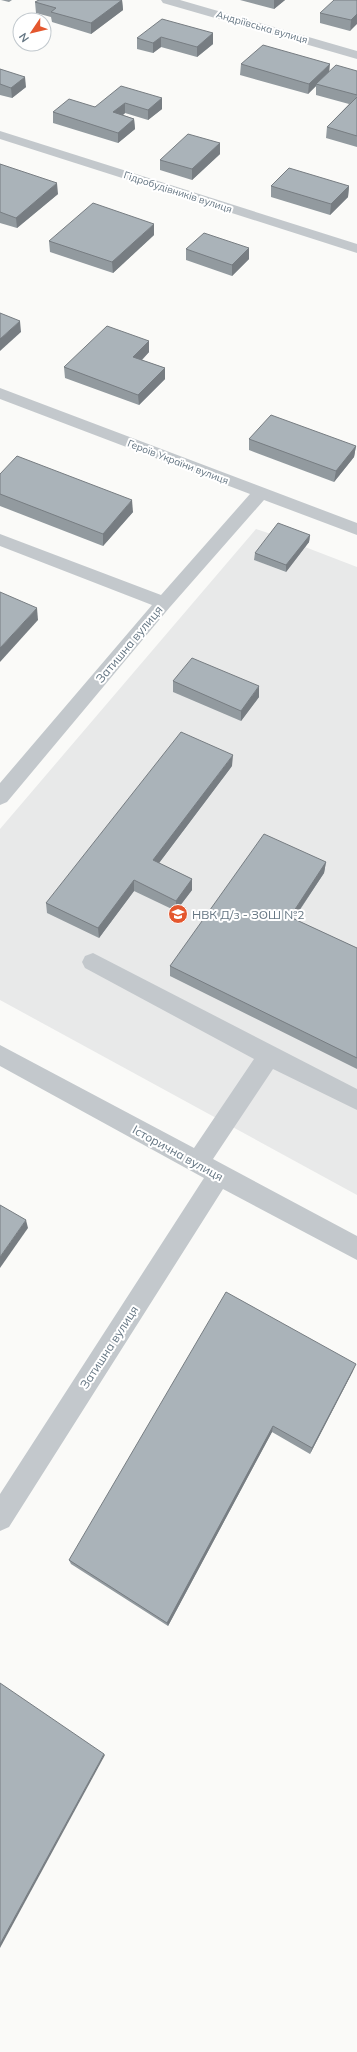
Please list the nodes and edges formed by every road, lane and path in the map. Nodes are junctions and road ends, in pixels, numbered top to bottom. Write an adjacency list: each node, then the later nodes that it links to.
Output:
1 (167, 0): 2 (street, Андріївська вулиця)
2 (357, 55)
3 (0, 135): 4 (street, Гідробудівників вулиця)
4 (357, 249)
5 (0, 393): 6 (street, Героїв України вулиця)
6 (260, 493): 7 (street, Героїв України вулиця); 9 (street, Затишна вулиця)
7 (357, 529)
8 (0, 540): 9 (street)
9 (164, 603): 10 (street, Затишна вулиця)
10 (0, 797)
11 (93, 962): 13 (street)
12 (0, 1055): 15 (street, Історична вулиця)
13 (268, 1056): 14 (street); 15 (street)
14 (357, 1100)
15 (197, 1163): 16 (street, Історична вулиця)
16 (219, 1175): 17 (street, Історична вулиця); 18 (street, Затишна вулиця)
17 (357, 1249)
18 (0, 1518)

